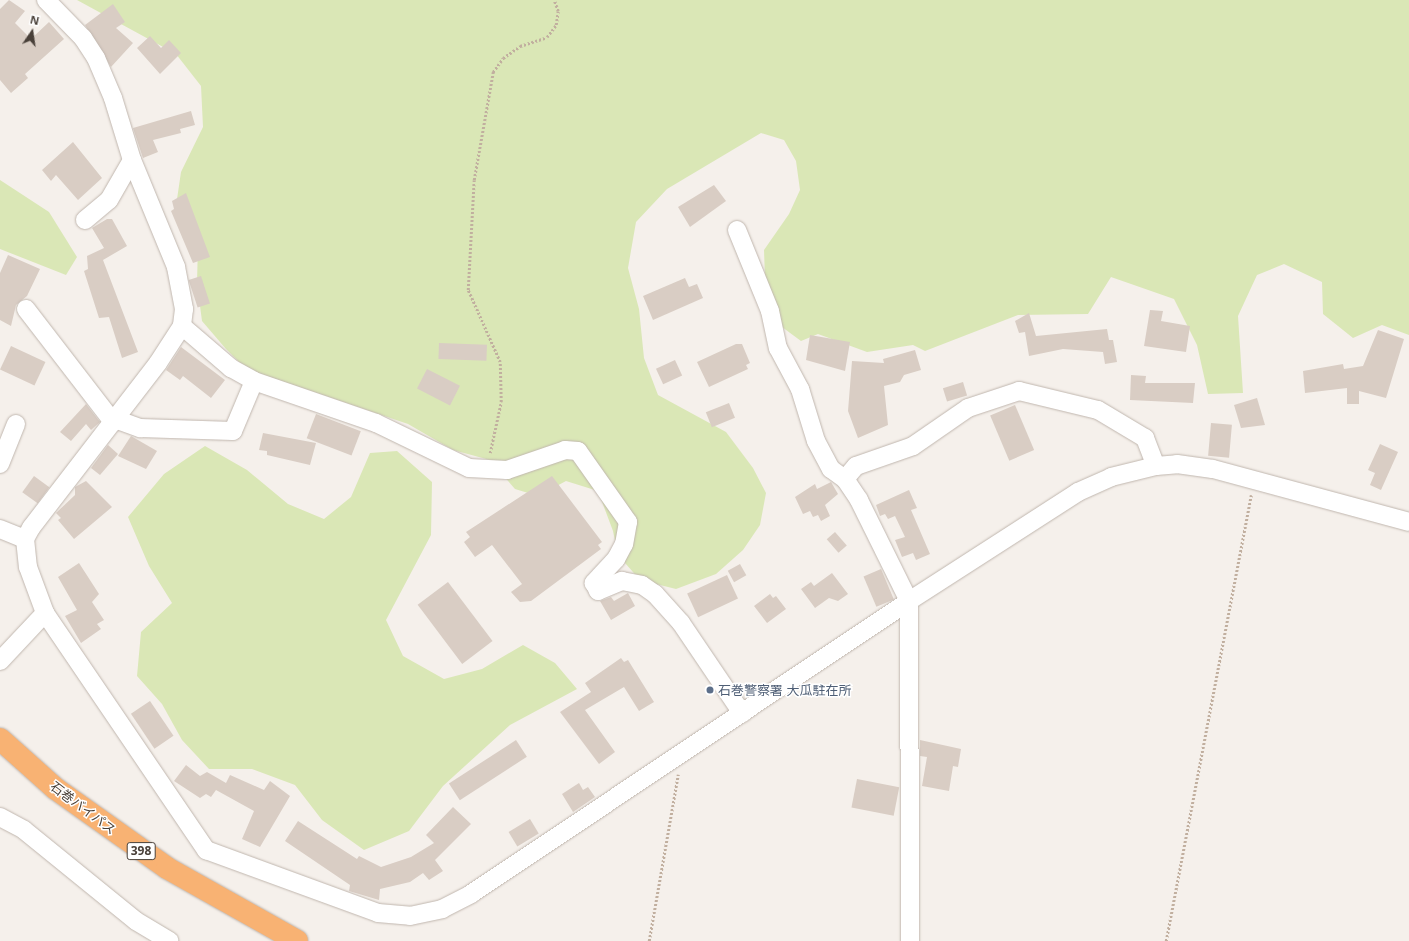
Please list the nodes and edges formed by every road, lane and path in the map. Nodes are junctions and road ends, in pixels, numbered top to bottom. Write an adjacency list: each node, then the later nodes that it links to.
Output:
1 (46, 0): 3 (street)
2 (554, 0): 13 (path)
3 (132, 160): 4 (street); 7 (street)
4 (85, 220)
5 (737, 230): 14 (street)
6 (26, 309): 9 (street)
7 (182, 326): 8 (street); 9 (street)
8 (254, 381): 9 (street); 13 (street)
9 (114, 420): 18 (street)
10 (16, 424): 11 (street)
11 (0, 464)
12 (1156, 466): 14 (street); 15 (street); 19 (street)
13 (486, 471): 22 (street)
14 (845, 479): 19 (street)
15 (1254, 479): 16 (street); 30 (path)
16 (1409, 522)
17 (0, 529): 18 (street)
18 (24, 539): 20 (street)
19 (909, 601): 22 (street); 29 (street)
20 (45, 613): 21 (street); 24 (street)
21 (0, 661)
22 (742, 713): 24 (street)
23 (0, 739): 27 (highway, 石巻バイパス / 398)
24 (682, 753): 28 (path)
25 (0, 817): 26 (street)
26 (169, 941)
27 (297, 941)
28 (649, 941)
29 (910, 941)
30 (1166, 941)

